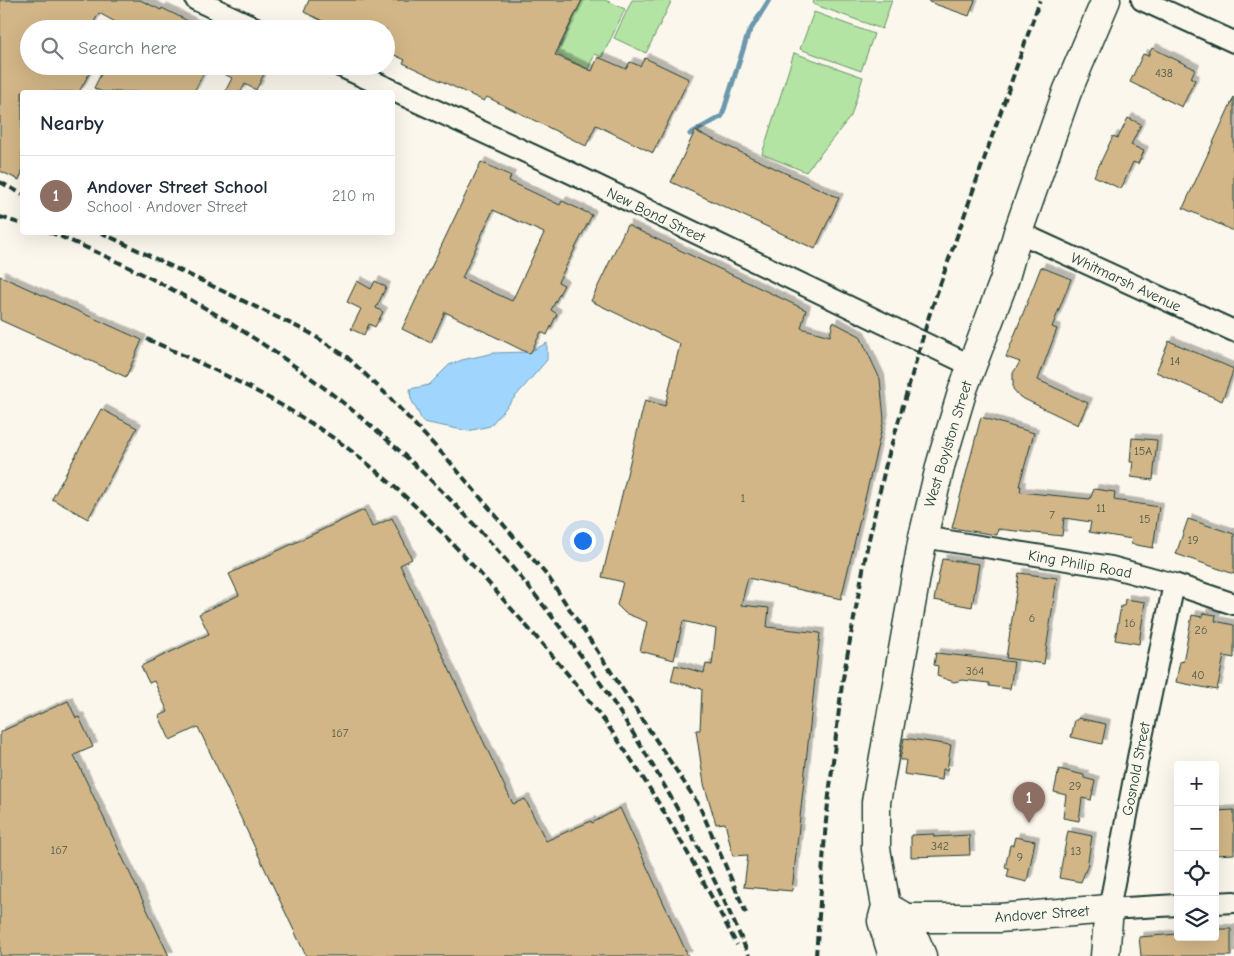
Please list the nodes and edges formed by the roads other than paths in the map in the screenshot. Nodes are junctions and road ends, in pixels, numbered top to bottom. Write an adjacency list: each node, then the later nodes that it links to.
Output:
1 (196, 0): 4 (street)
2 (1106, 0): 9 (main road, West Boylston Street)
3 (1142, 0): 5 (street)
4 (239, 20)
5 (1234, 42)
6 (359, 75): 7 (street, New Bond Street)
7 (391, 90)
8 (395, 92): 11 (street, New Bond Street)
9 (1018, 232): 10 (street, Whitmarsh Avenue); 11 (main road, West Boylston Street)
10 (1234, 331)
11 (972, 366): 12 (main road, West Boylston Street)
12 (923, 537): 13 (street, King Philip Road); 19 (main road, West Boylston Street)
13 (1174, 584): 14 (street, King Philip Road); 18 (street, Gosnold Street)
14 (1234, 604)
15 (1234, 902): 16 (street)
16 (1219, 903)
17 (1174, 905): 18 (street, Andover Street)
18 (1109, 909): 19 (main road, Andover Street); 22 (main road, Gosnold Street)
19 (896, 912): 20 (main road, West Boylston Street); 21 (main road, West Boylston Street)
20 (893, 956)
21 (922, 956)
22 (1105, 956)

